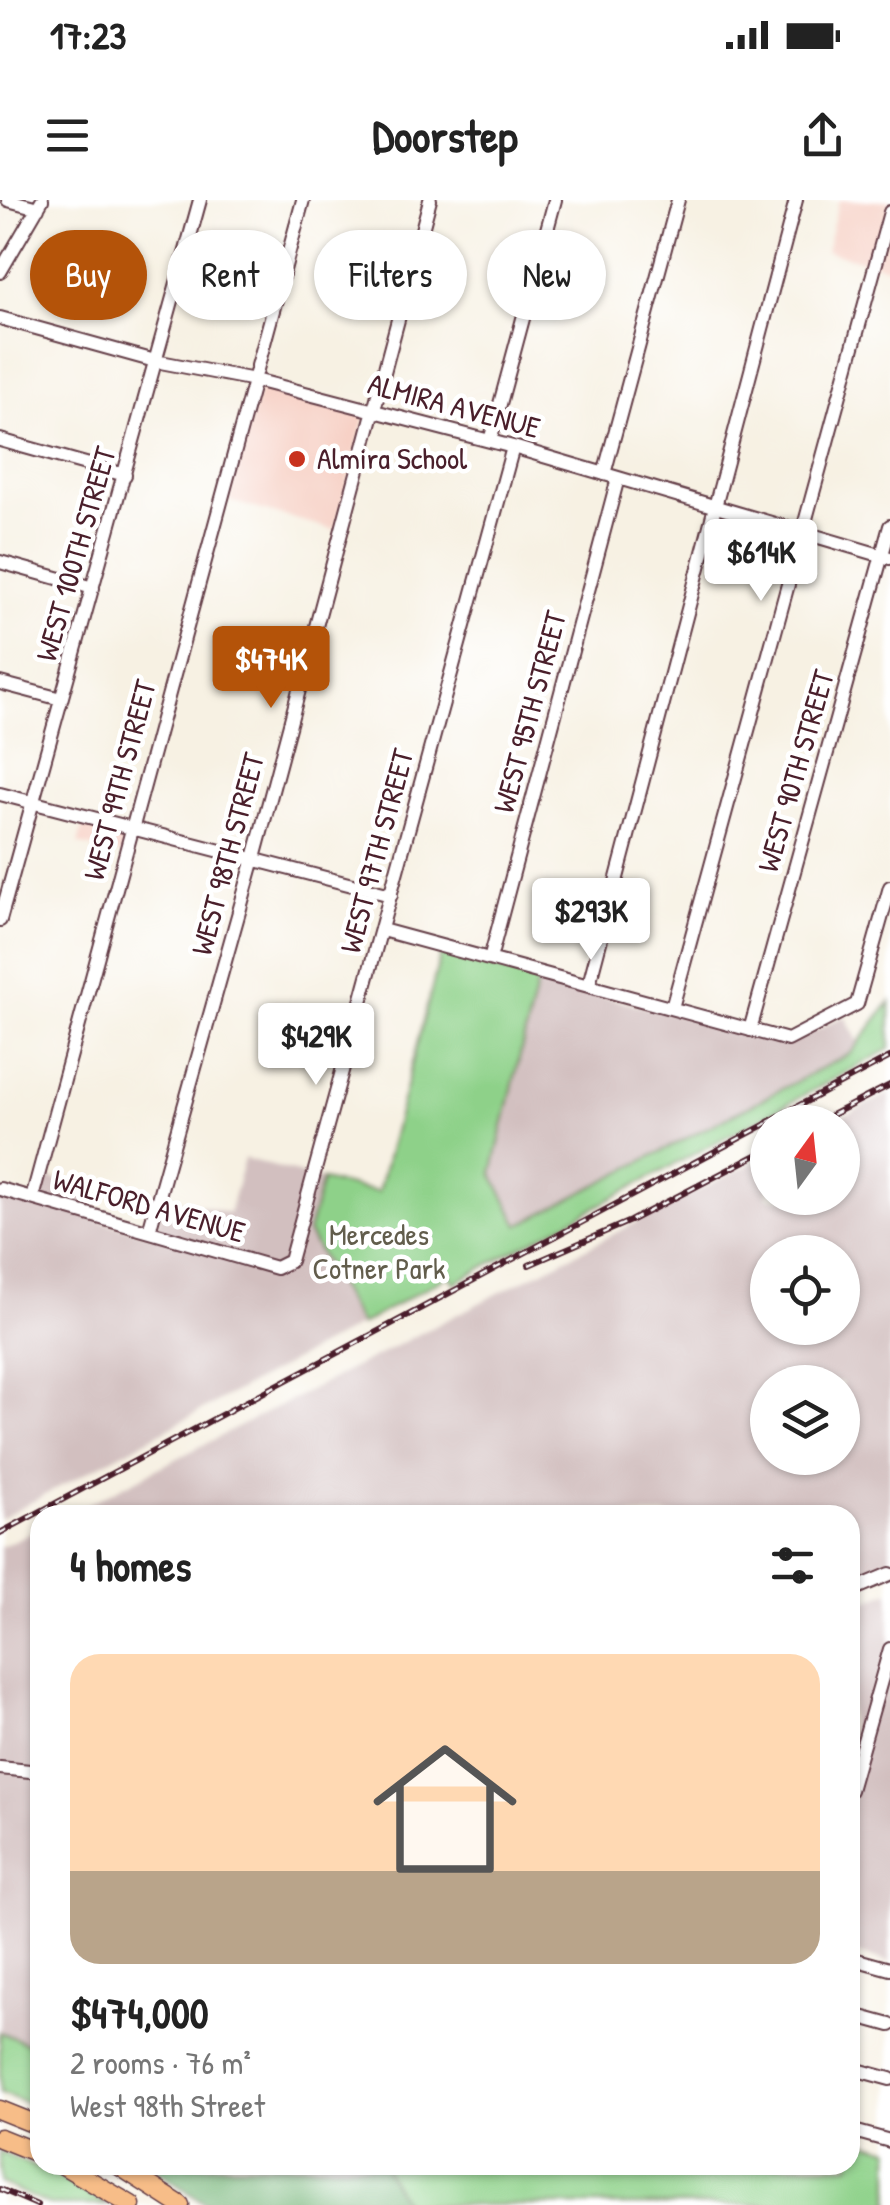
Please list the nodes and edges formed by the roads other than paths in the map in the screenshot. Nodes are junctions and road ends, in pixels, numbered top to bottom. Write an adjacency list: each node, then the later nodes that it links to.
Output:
1 (8, 200): 8 (street)
2 (200, 200): 12 (street, WEST 100TH STREET)
3 (303, 200): 13 (street, WEST 99TH STREET)
4 (430, 200): 14 (street, WEST 98TH STREET)
5 (555, 200): 16 (street)
6 (678, 200): 19 (street, WEST 95TH STREET)
7 (796, 200): 20 (street)
8 (40, 204): 10 (street)
9 (890, 212): 22 (street)
10 (0, 272)
11 (0, 318): 12 (street, ALMIRA AVENUE)
12 (155, 361): 13 (street, ALMIRA AVENUE); 18 (street, WEST 100TH STREET)
13 (255, 380): 14 (street, ALMIRA AVENUE); 30 (street, WEST 99TH STREET)
14 (374, 410): 16 (street, ALMIRA AVENUE); 31 (street, WEST 98TH STREET)
15 (0, 440): 18 (street)
16 (490, 441): 17 (street, ALMIRA AVENUE)
17 (513, 447): 19 (street, ALMIRA AVENUE); 33 (street, WEST 97TH STREET)
18 (125, 475): 25 (street, WEST 100TH STREET)
19 (611, 476): 20 (street, ALMIRA AVENUE); 36 (street, WEST 95TH STREET)
20 (715, 507): 22 (street, ALMIRA AVENUE); 37 (street)
21 (890, 526): 23 (street, WEST 90TH STREET)
22 (803, 532): 23 (street, ALMIRA AVENUE); 38 (street)
23 (886, 557): 39 (street, WEST 90TH STREET)
24 (0, 562): 25 (street)
25 (93, 588): 27 (street, WEST 100TH STREET)
26 (0, 683): 27 (street)
27 (61, 699): 29 (street, WEST 100TH STREET)
28 (0, 794): 29 (street)
29 (32, 804): 30 (street); 34 (street, WEST 100TH STREET)
30 (132, 830): 31 (street); 41 (street, WEST 99TH STREET)
31 (253, 862): 33 (street); 42 (street, WEST 98TH STREET)
32 (890, 887): 39 (street)
33 (391, 895): 35 (street, WEST 97TH STREET)
34 (1, 911)
35 (382, 930): 36 (street); 43 (street, WEST 97TH STREET)
36 (490, 959): 37 (street)
37 (590, 984): 38 (street)
38 (672, 1008): 39 (street)
39 (750, 1030)
40 (0, 1190): 41 (street, WALFORD AVENUE)
41 (32, 1198): 42 (street, WALFORD AVENUE)
42 (150, 1231): 43 (street, WALFORD AVENUE)
43 (284, 1266)
44 (890, 1574): 45 (street)
45 (860, 1586)
46 (890, 1649): 47 (street)
47 (860, 1755)
48 (0, 1768): 49 (street)
49 (30, 1771)
50 (860, 1961): 51 (street)
51 (890, 1969)
52 (860, 2017): 53 (street)
53 (890, 2025)
54 (860, 2071): 55 (street)
55 (890, 2079)
56 (0, 2110): 57 (highway)
57 (30, 2122)
58 (860, 2133): 60 (street)
59 (0, 2138): 61 (highway)
60 (890, 2141)
61 (30, 2150)
62 (81, 2175): 64 (highway)
63 (134, 2175): 65 (highway)
64 (132, 2205)
65 (180, 2205)

